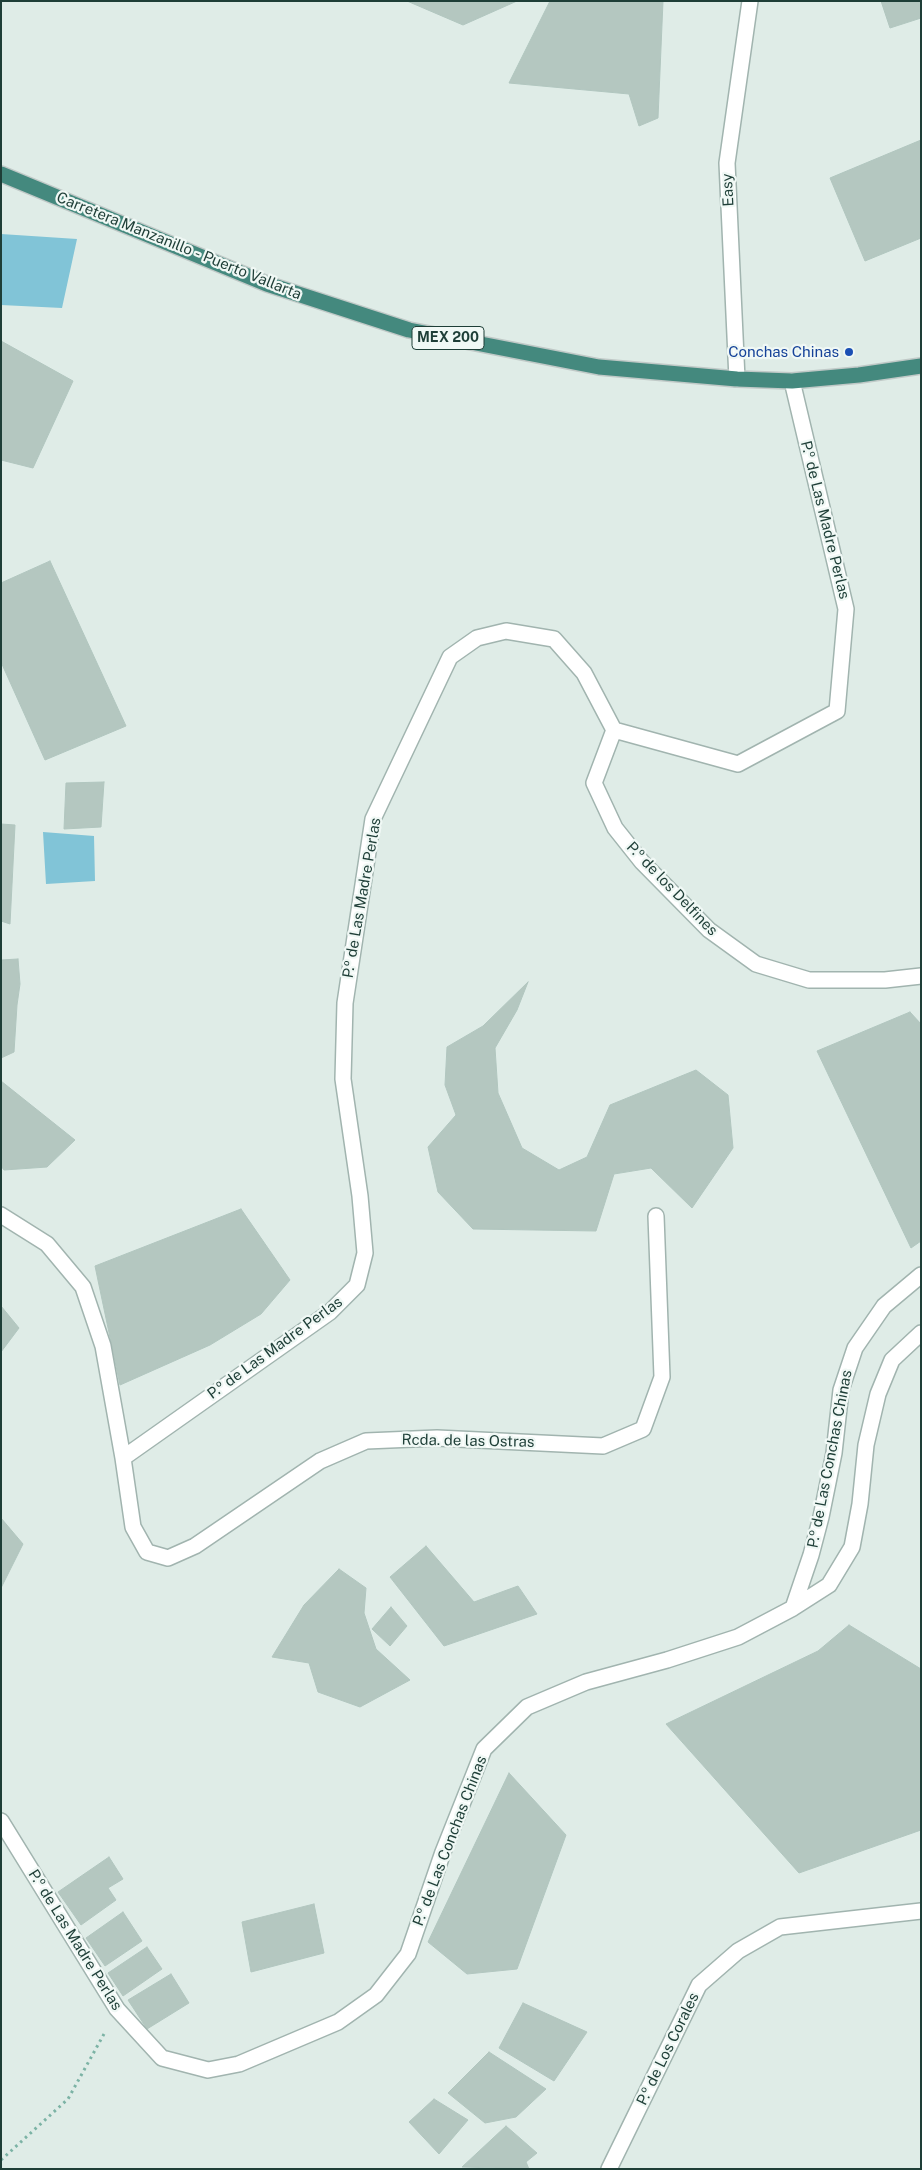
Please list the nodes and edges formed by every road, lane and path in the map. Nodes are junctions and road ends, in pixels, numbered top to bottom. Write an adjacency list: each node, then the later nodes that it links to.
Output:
1 (750, 1): 4 (street, Easy)
2 (1, 174): 4 (highway, Carretera Manzanillo - Puerto Vallarta / MEX 200)
3 (921, 366): 5 (highway, Carretera Manzanillo - Puerto Vallarta / MEX 200)
4 (737, 379): 5 (highway, Carretera Manzanillo - Puerto Vallarta / MEX 200)
5 (792, 381): 6 (street, P.º de Las Madre Perlas)
6 (614, 730): 7 (street, P.º de los Delfines); 12 (street, P.º de Las Madre Perlas)
7 (921, 976)
8 (1, 1215): 12 (street)
9 (656, 1216): 12 (street, Rcda. de las Ostras)
10 (921, 1275): 13 (street, P.º de Las Conchas Chinas)
11 (921, 1333): 13 (street, P.º de Las Conchas Chinas)
12 (123, 1458)
13 (793, 1608): 16 (street, P.º de Las Conchas Chinas)
14 (1, 1821): 17 (street, P.º de Las Madre Perlas)
15 (921, 1911): 19 (street, P.º de Los Corales)
16 (376, 1995): 17 (street, P.º de Las Madre Perlas)
17 (117, 2009): 18 (path)
18 (1, 2160)
19 (609, 2169)

